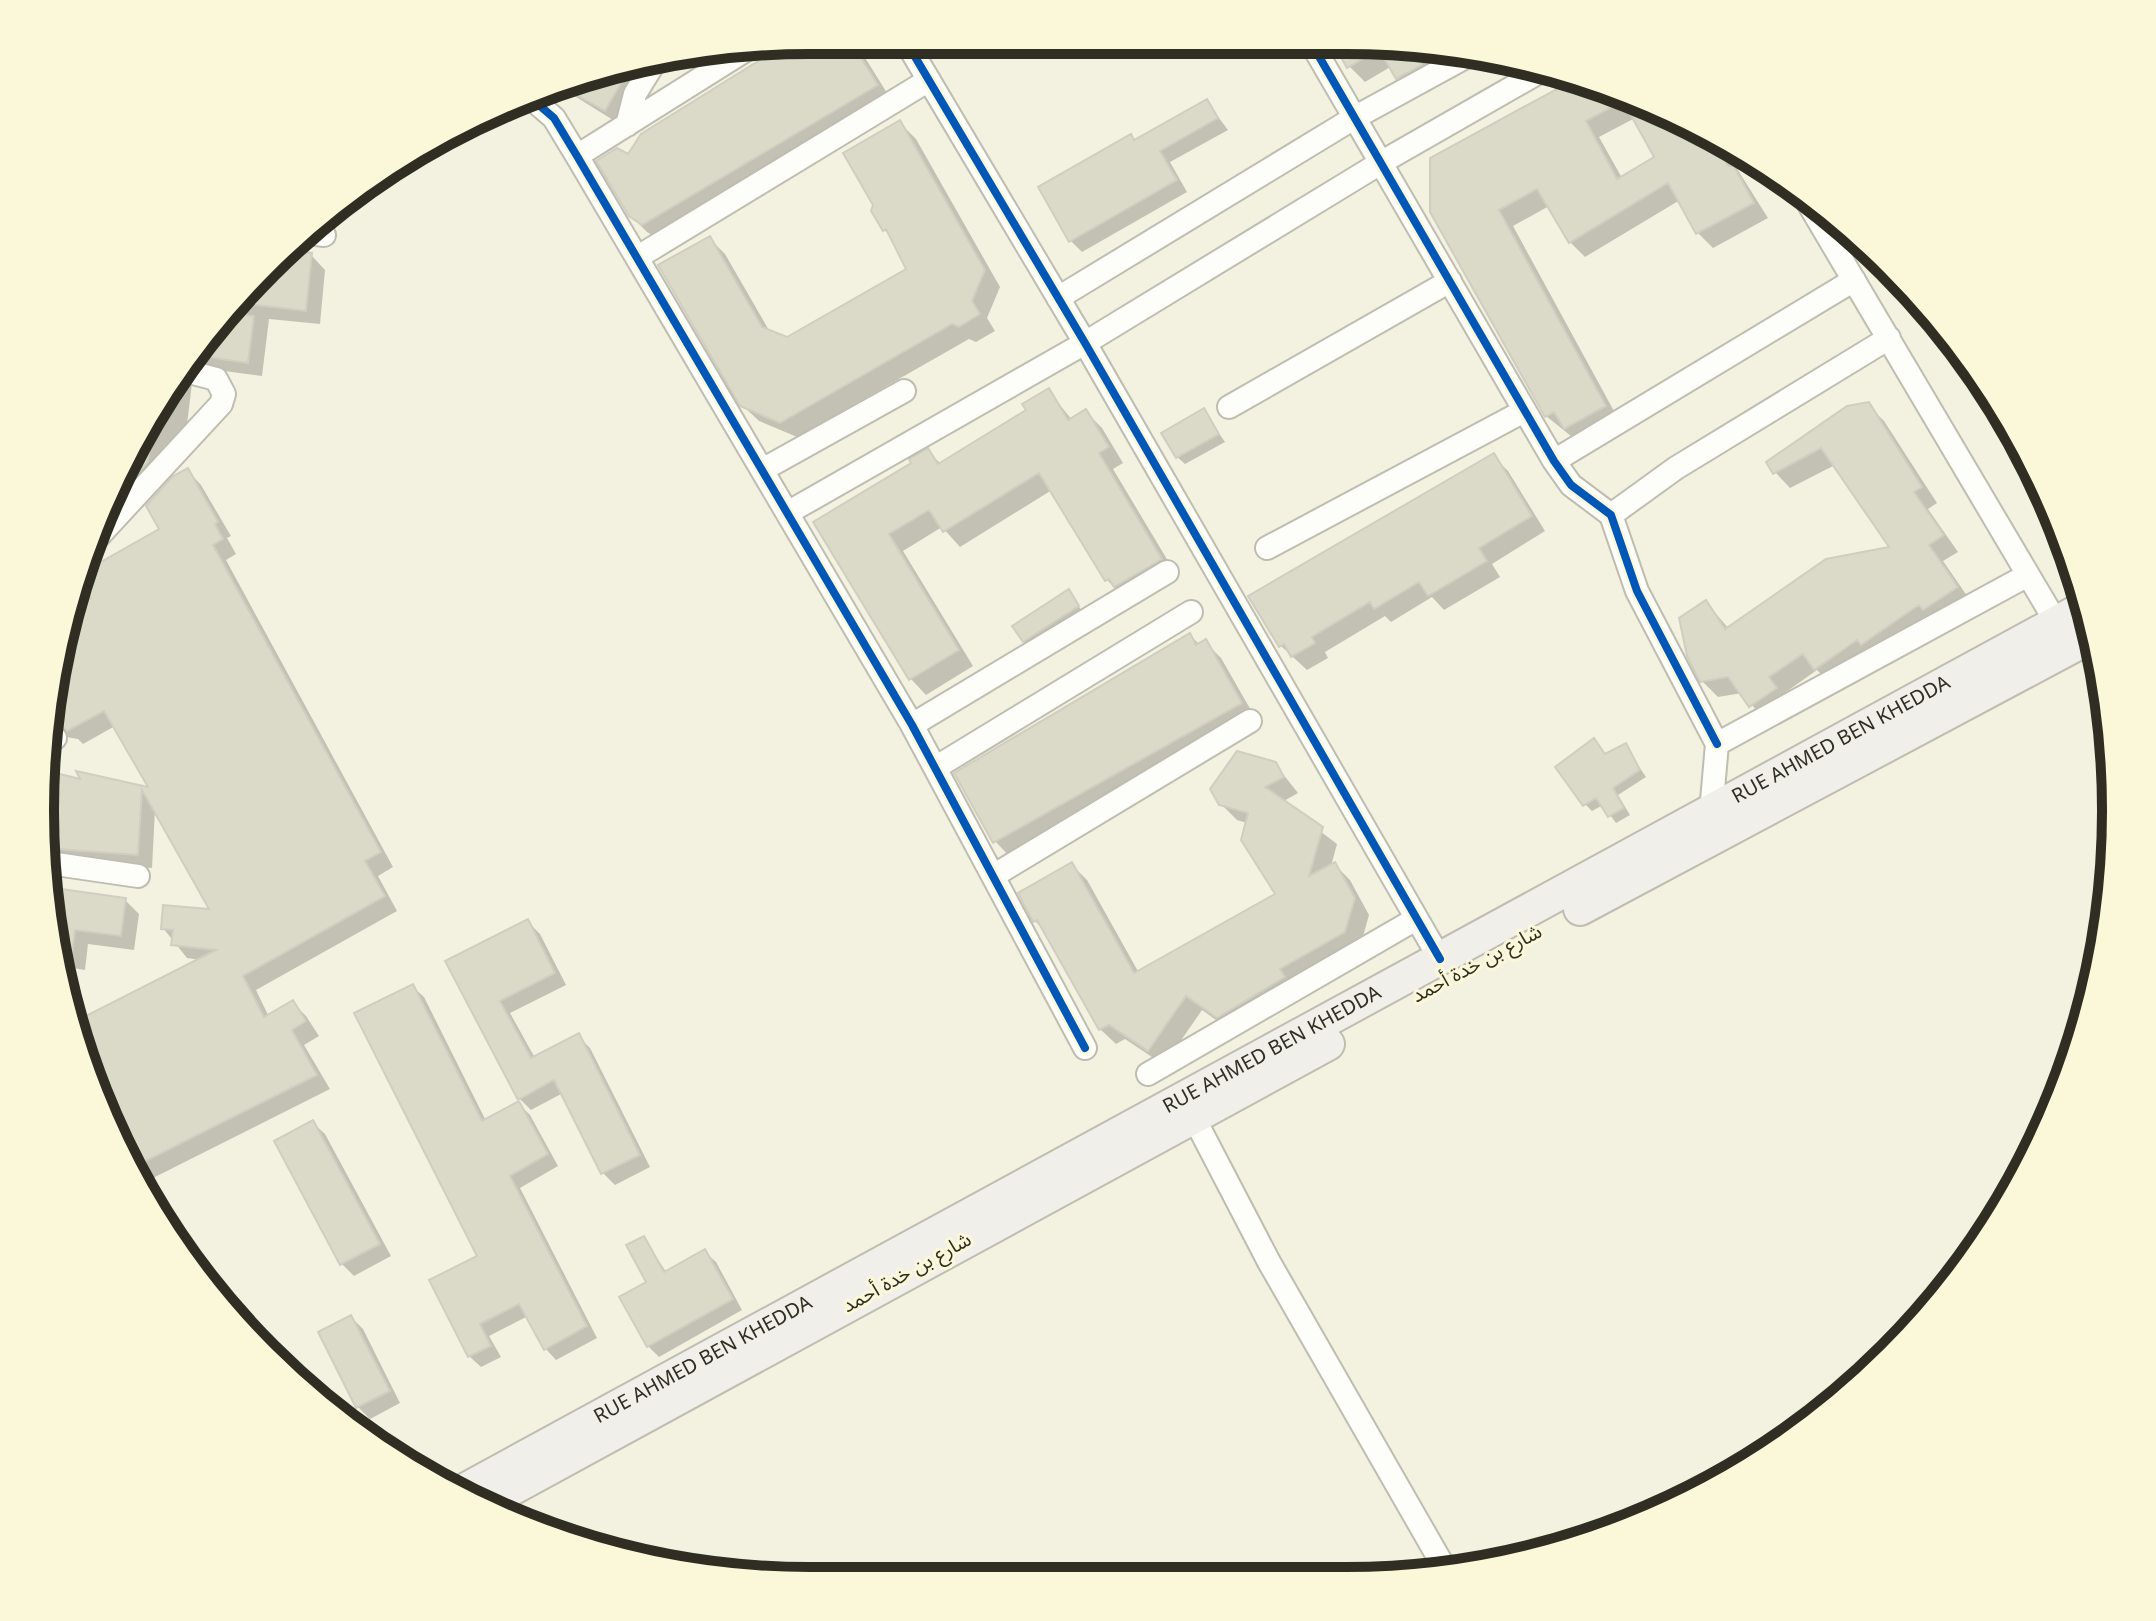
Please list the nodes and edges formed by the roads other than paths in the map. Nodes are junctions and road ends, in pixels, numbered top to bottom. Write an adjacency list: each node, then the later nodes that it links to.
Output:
1 (913, 54): 7 (street)
2 (1317, 54): 9 (street)
3 (733, 58): 10 (street)
4 (1456, 62): 9 (street)
5 (648, 72): 10 (street)
6 (1530, 77): 12 (street)
7 (929, 80): 14 (street); 17 (street)
8 (539, 105): 11 (street)
9 (1354, 118): 12 (street); 17 (street)
10 (627, 125): 11 (street)
11 (577, 156): 14 (street)
12 (1382, 162): 16 (street); 19 (street)
13 (1819, 221): 15 (street)
14 (638, 257): 25 (street)
15 (1854, 280): 18 (street); 24 (street)
16 (1450, 281): 22 (street); 23 (street)
17 (1058, 298): 19 (street)
18 (1889, 338): 28 (street); 31 (street)
19 (1085, 343): 27 (street); 44 (street)
20 (193, 373): 26 (street)
21 (904, 391): 25 (street)
22 (1229, 407)
23 (1524, 411): 24 (street); 29 (street)
24 (1554, 461): 28 (street)
25 (764, 469): 27 (street)
26 (116, 512)
27 (789, 512): 37 (street)
28 (1611, 515): 38 (street)
29 (1267, 548)
30 (1167, 572): 37 (street)
31 (2028, 575): 34 (street); 38 (street)
32 (1191, 612): 39 (street)
33 (2075, 612): 34 (main road, RUE AHMED BEN KHEDDA)
34 (2056, 622): 40 (main road, RUE AHMED BEN KHEDDA)
35 (2082, 641): 48 (main road, شارع بن خدة أحمد)
36 (1250, 721): 43 (street)
37 (912, 725): 39 (street)
38 (1717, 744): 40 (street)
39 (935, 768): 43 (street)
40 (1711, 812): 45 (main road, RUE AHMED BEN KHEDDA)
41 (56, 864): 42 (street)
42 (138, 876)
43 (993, 876): 46 (street)
44 (1416, 919): 45 (street); 47 (street)
45 (1440, 959): 49 (main road, RUE AHMED BEN KHEDDA)
46 (1085, 1048)
47 (1148, 1074)
48 (1193, 1116): 50 (main road, شارع بن خدة أحمد); 51 (street)
49 (471, 1486)
50 (496, 1498)
51 (1441, 1561)

